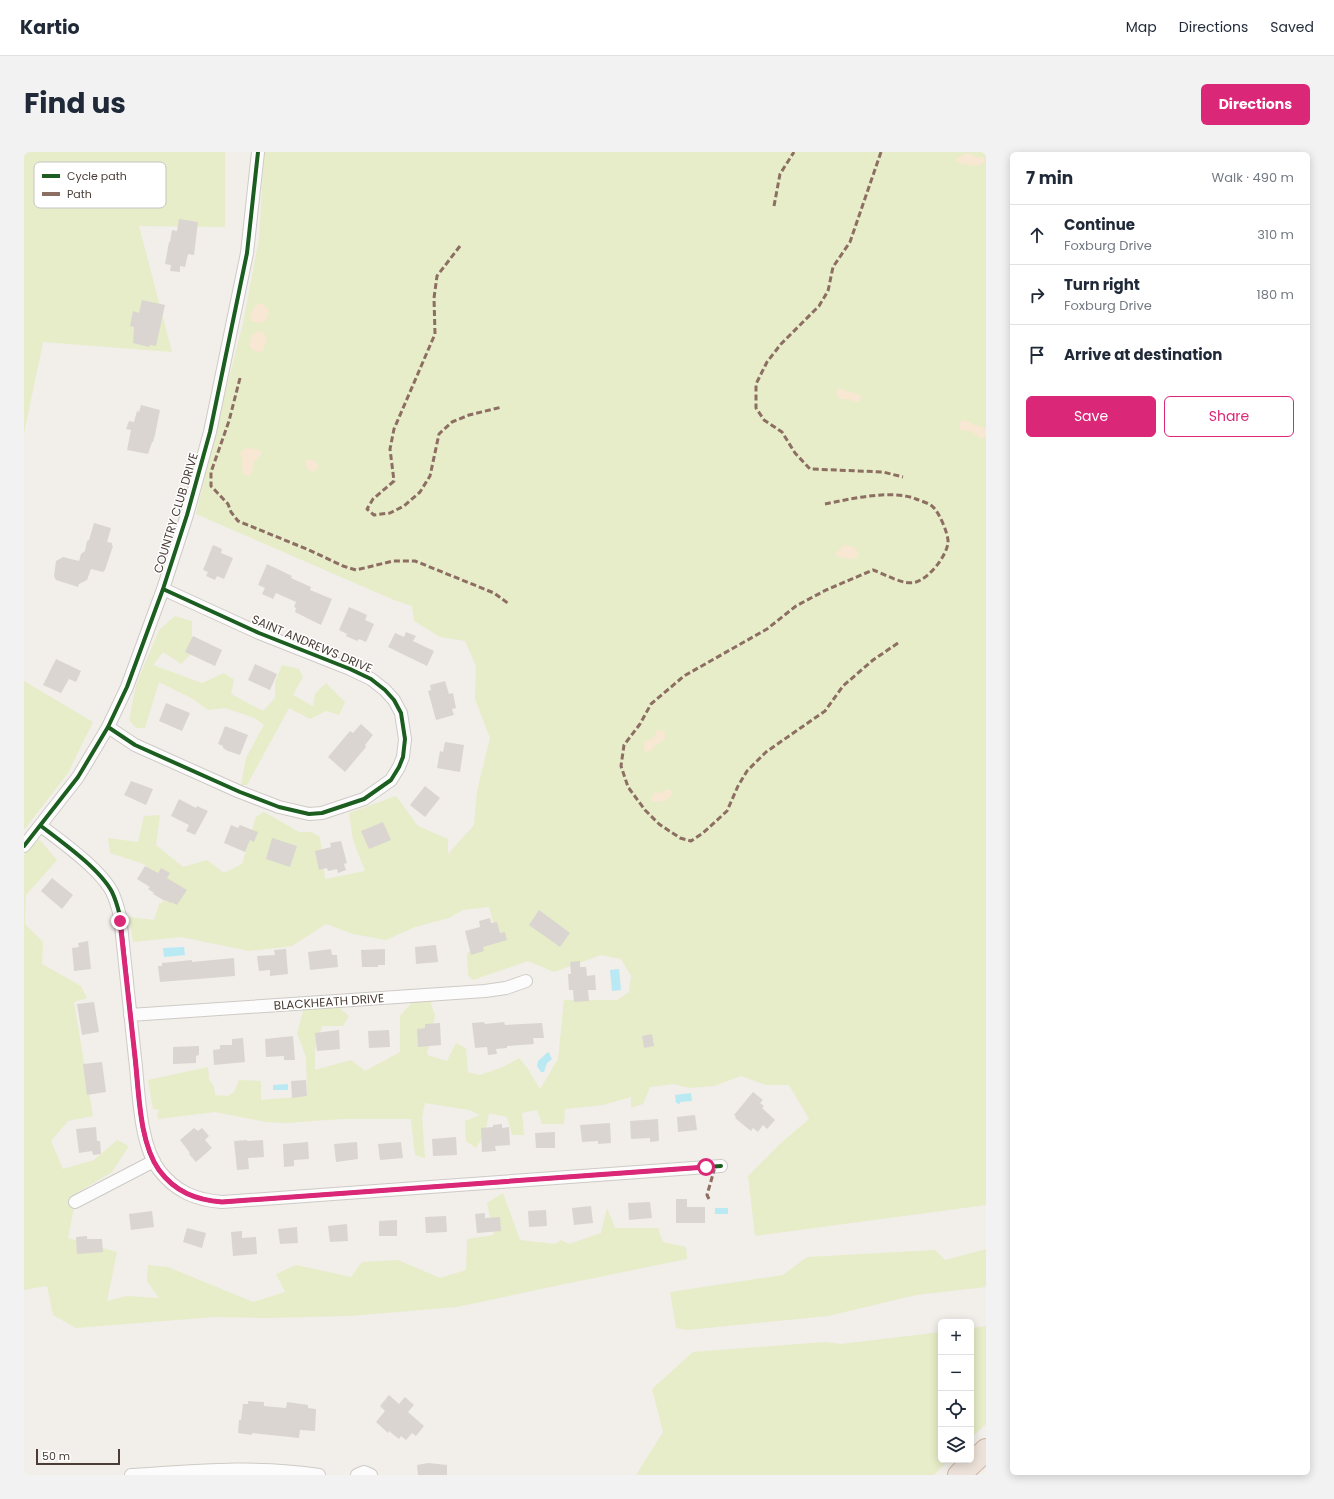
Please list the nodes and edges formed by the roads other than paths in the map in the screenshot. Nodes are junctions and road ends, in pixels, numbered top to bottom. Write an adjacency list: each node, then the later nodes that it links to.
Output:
1 (258, 152): 2 (street, COUNTRY CLUB DRIVE)
2 (162, 589): 3 (street, COUNTRY CLUB DRIVE); 3 (street, SAINT ANDREWS DRIVE)
3 (108, 728): 4 (street, COUNTRY CLUB DRIVE)
4 (41, 826): 5 (street, COUNTRY CLUB DRIVE); 7 (street)
5 (24, 846)
6 (526, 981): 7 (street, BLACKHEATH DRIVE)
7 (130, 1015): 8 (street)
8 (154, 1161): 9 (street); 10 (street)
9 (721, 1166)
10 (75, 1202)
11 (986, 1450): 16 (highway)
12 (131, 1475): 13 (street)
13 (319, 1475)
14 (357, 1475): 15 (street)
15 (371, 1475)
16 (959, 1475)

